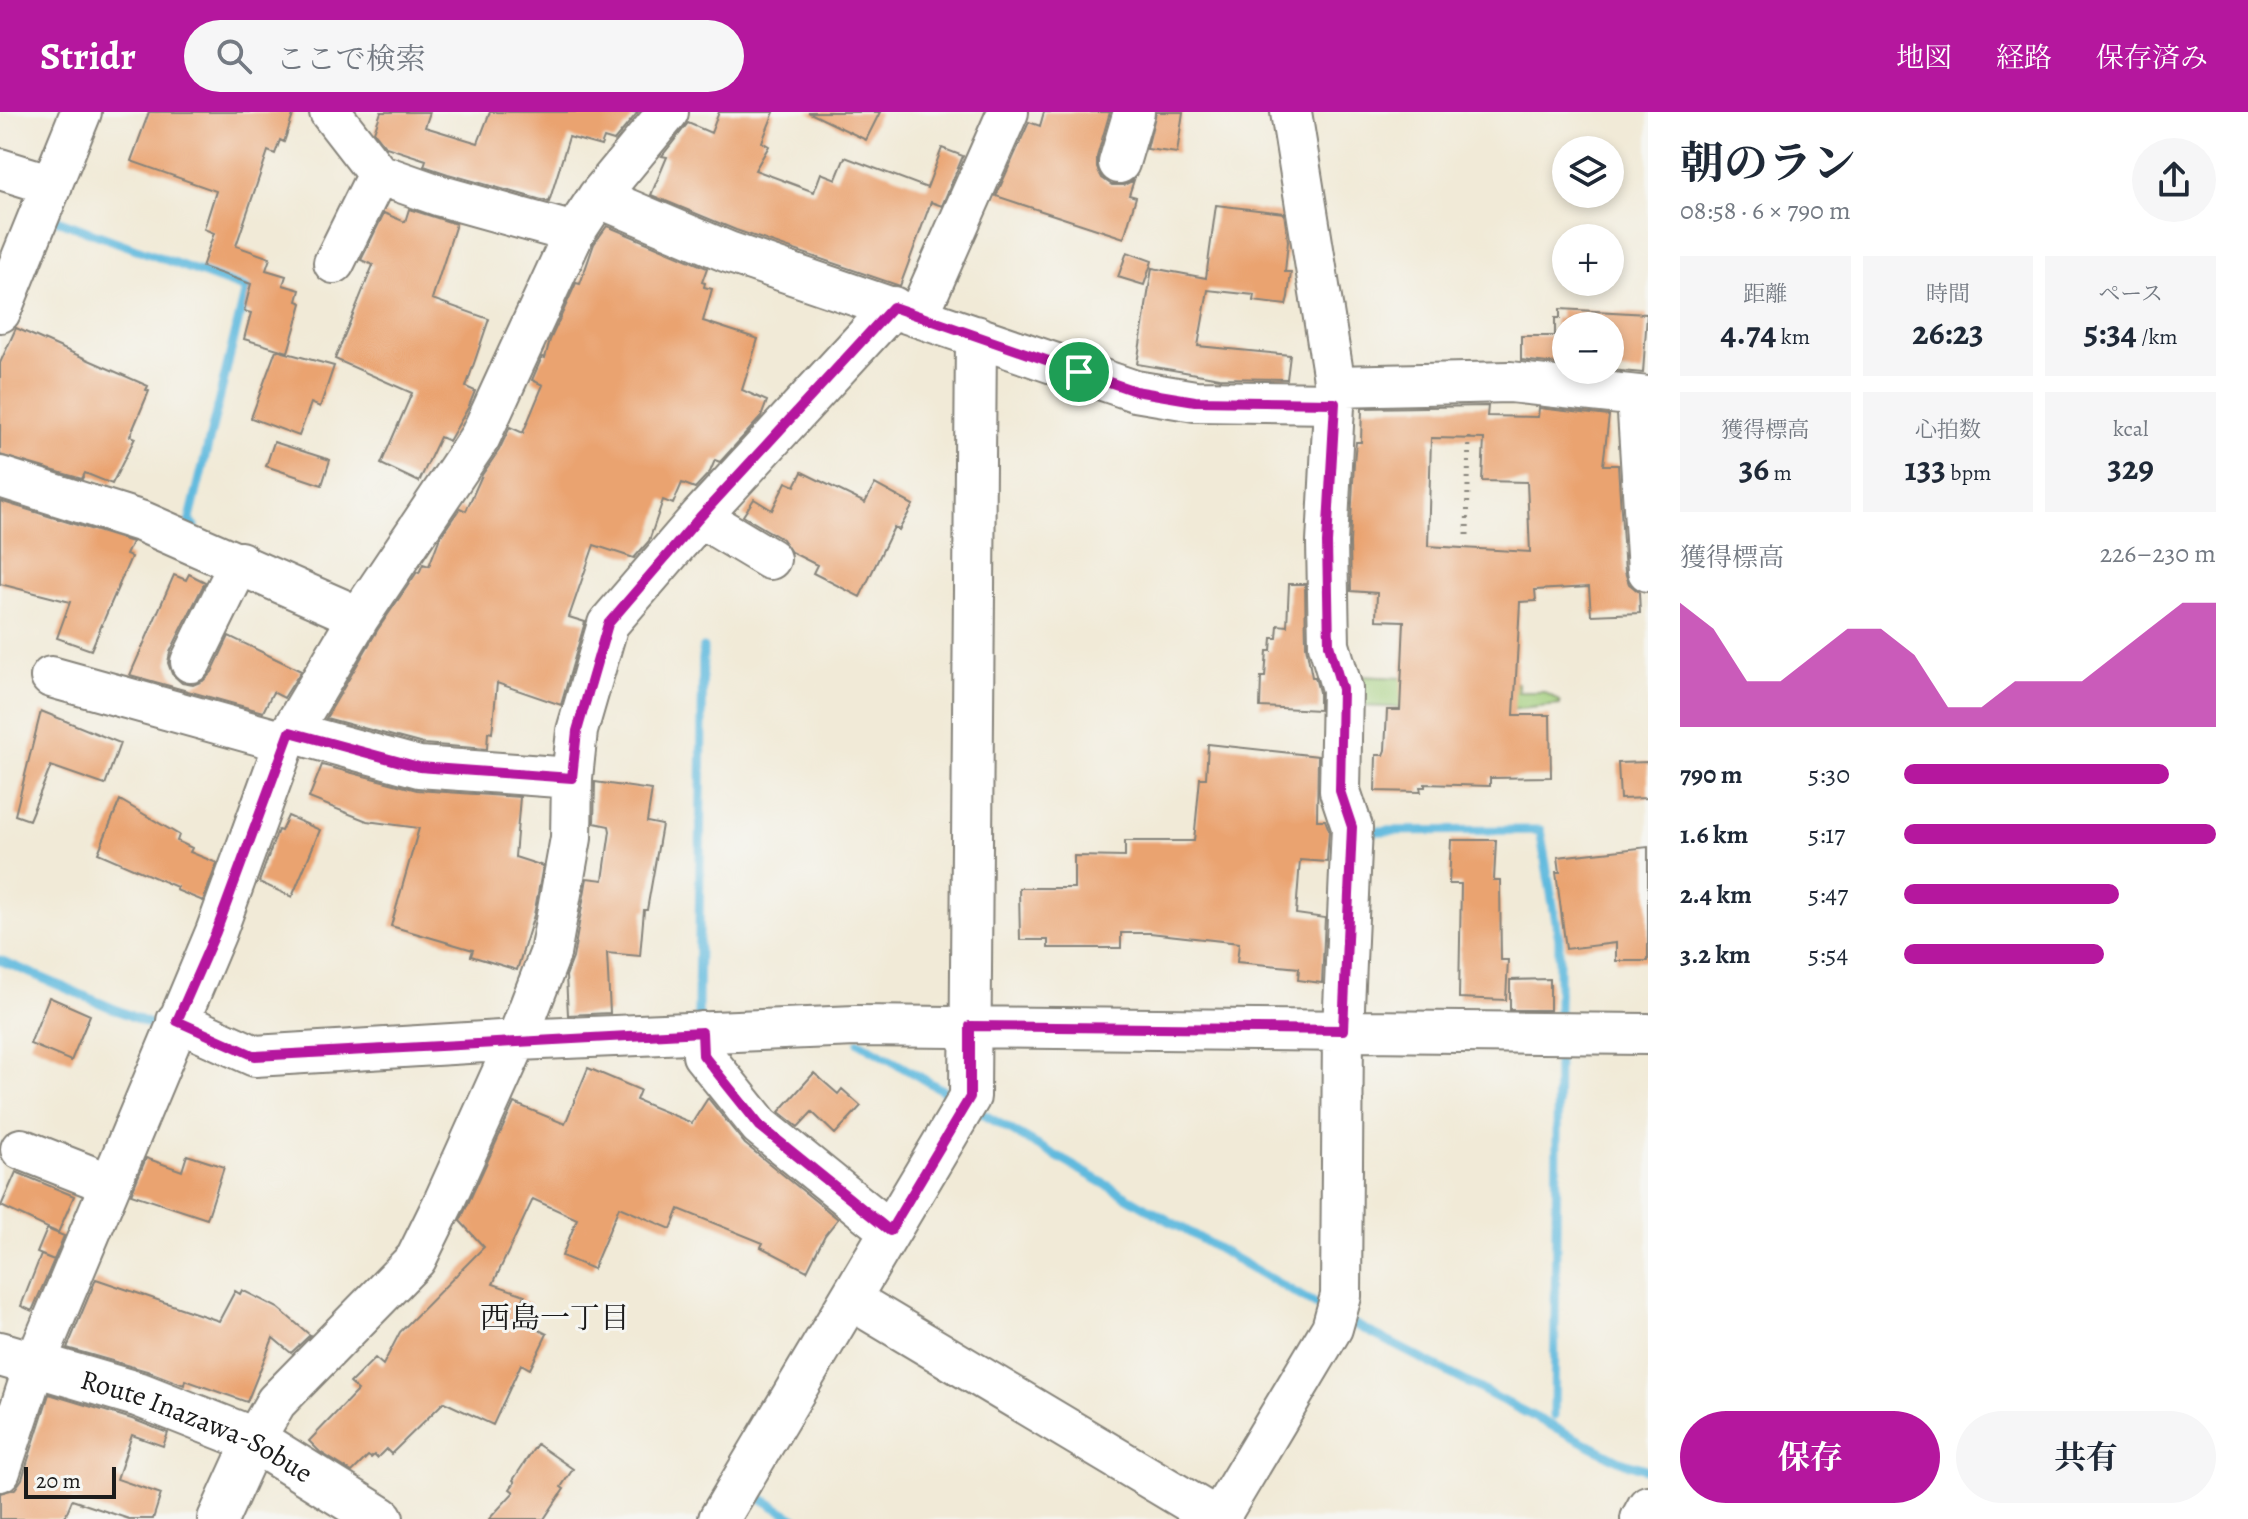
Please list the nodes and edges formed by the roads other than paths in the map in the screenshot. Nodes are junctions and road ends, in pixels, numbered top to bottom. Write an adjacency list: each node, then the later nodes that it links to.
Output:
1 (81, 112): 10 (street)
2 (330, 112): 9 (street)
3 (668, 112): 11 (street)
4 (1008, 112): 16 (street)
5 (1134, 112): 7 (street)
6 (1291, 112): 18 (street)
7 (1119, 163)
8 (0, 169): 10 (street)
9 (378, 174): 13 (street); 14 (street)
10 (52, 185): 12 (street)
11 (598, 197): 13 (street); 16 (street)
12 (17, 223): 15 (street)
13 (574, 233): 25 (street)
14 (334, 263)
15 (0, 312)
16 (905, 312): 17 (street); 21 (street)
17 (976, 336): 18 (street); 31 (street)
18 (1335, 395): 19 (street); 32 (street)
19 (1642, 397): 24 (street)
20 (0, 477): 23 (street)
21 (700, 517): 22 (street); 29 (street)
22 (770, 559)
23 (240, 562): 25 (street); 26 (street)
24 (1648, 571)
25 (359, 617): 28 (street)
26 (191, 662)
27 (51, 677): 28 (street)
28 (288, 737): 29 (street); 30 (street)
29 (572, 778): 35 (street)
30 (177, 1021): 35 (street); 37 (street)
31 (970, 1026): 32 (street); 33 (street); 38 (street)
32 (1343, 1030): 34 (street); 47 (street)
33 (702, 1032): 35 (street); 38 (street)
34 (1648, 1034)
35 (517, 1040): 41 (street)
36 (21, 1149): 37 (street)
37 (110, 1184): 40 (street)
38 (890, 1231): 39 (street)
39 (850, 1299): 46 (street); 47 (street)
40 (18, 1359): 41 (main road, Route Inazawa-Sobue); 42 (street)
41 (254, 1440): 44 (street); 45 (main road, Route Inazawa-Sobue)
42 (0, 1471)
43 (1648, 1506): 48 (street)
44 (218, 1519)
45 (381, 1519)
46 (719, 1519)
47 (1218, 1519)
48 (1641, 1519)

